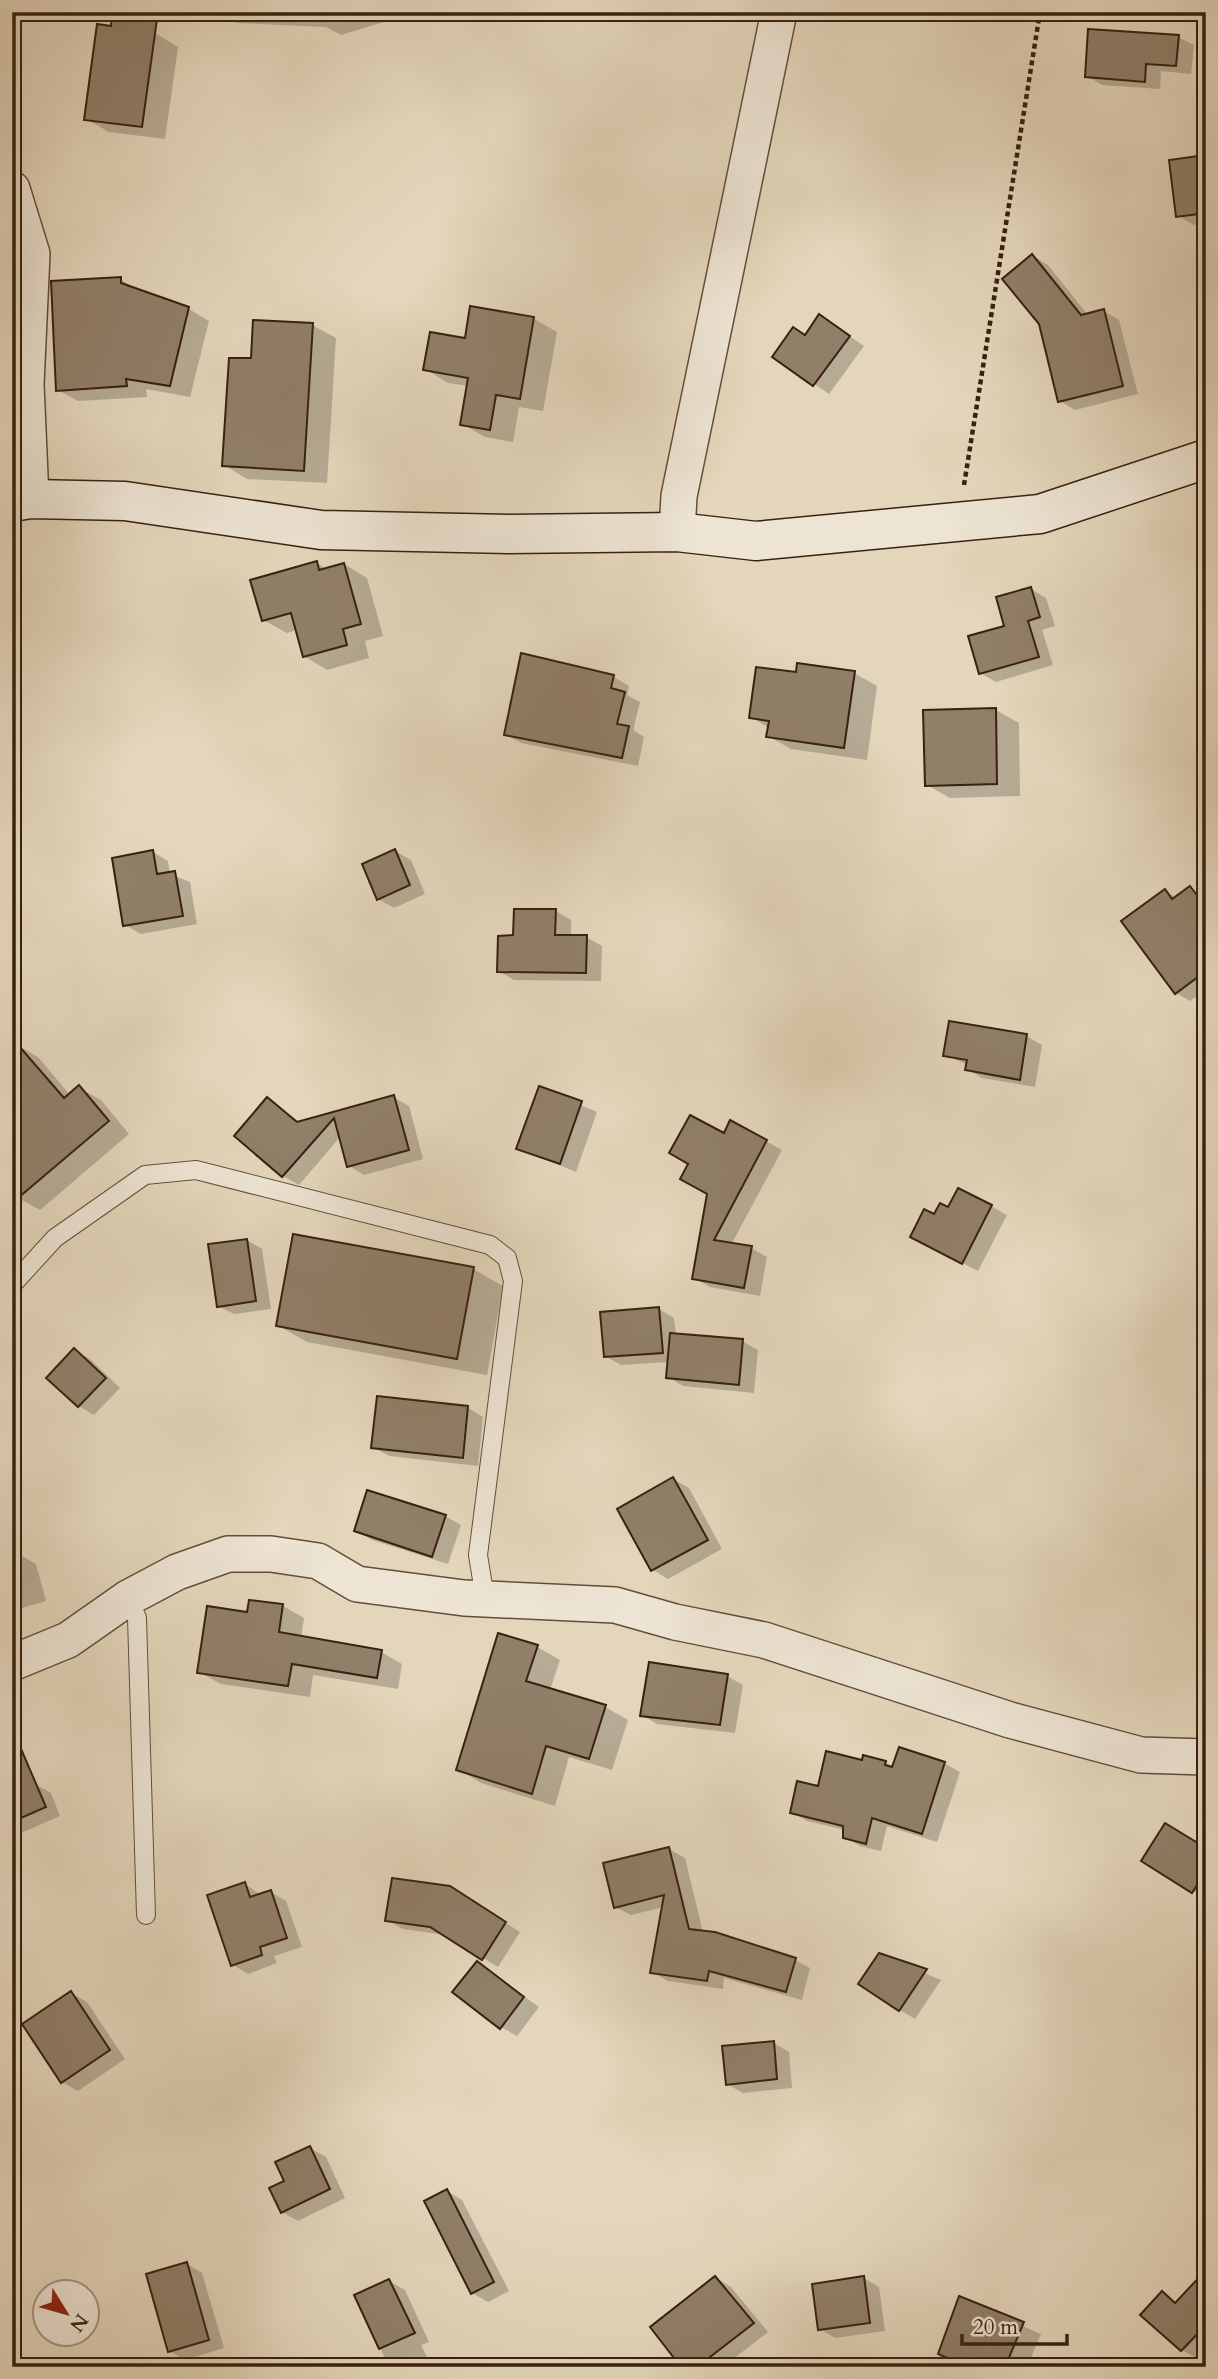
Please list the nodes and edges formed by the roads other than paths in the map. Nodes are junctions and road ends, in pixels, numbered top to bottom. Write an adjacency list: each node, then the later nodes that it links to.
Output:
1 (779, 12): 5 (street)
2 (12, 189): 4 (street)
3 (1206, 459): 5 (street)
4 (22, 500): 5 (street)
5 (677, 532)
6 (12, 1285): 8 (lane)
7 (128, 1598): 8 (street); 9 (street); 11 (lane)
8 (485, 1598): 10 (street)
9 (12, 1663)
10 (1206, 1757)
11 (146, 1915)

